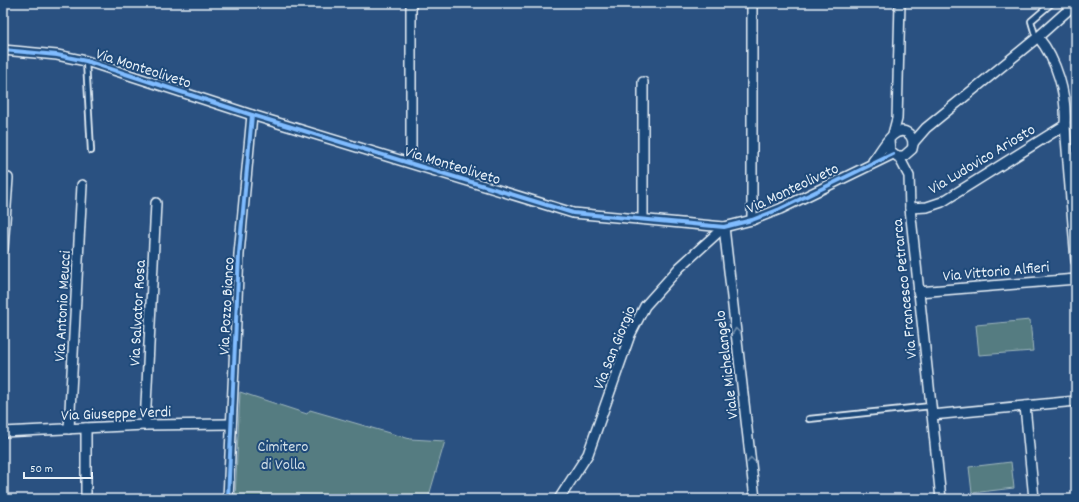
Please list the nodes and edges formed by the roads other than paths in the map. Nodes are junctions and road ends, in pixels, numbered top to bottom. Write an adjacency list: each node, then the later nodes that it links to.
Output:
1 (411, 3): 18 (street)
2 (752, 3): 25 (street)
3 (900, 3): 12 (street)
4 (1052, 3): 7 (lane)
5 (1061, 3): 6 (lane)
6 (1074, 5): 7 (street)
7 (1037, 38): 13 (street); 15 (street)
8 (3, 50): 9 (street, Via Monteoliveto)
9 (86, 61): 11 (street, Via Monteoliveto); 16 (lane, Via Monteoliveto)
10 (643, 82): 24 (street)
11 (252, 115): 18 (street, Via Monteoliveto); 35 (street, Via Pozzo Bianco)
12 (897, 119): 14 (street); 15 (street)
13 (1065, 125): 23 (street, Via Ludovico Ariosto); 28 (street)
14 (891, 137): 15 (street); 17 (street); 19 (street, Via Monteoliveto)
15 (909, 137): 17 (street)
16 (91, 151)
17 (900, 155): 19 (street, Via Monteoliveto); 23 (street, Via Francesco Petrarca)
18 (411, 163): 24 (street, Via Monteoliveto)
19 (872, 163): 25 (street, Via Monteoliveto)
20 (8, 178): 27 (street)
21 (82, 185): 38 (street, Via Antonio Meucci)
22 (156, 203): 36 (street, Via Salvator Rosa)
23 (910, 208): 30 (street, Via Francesco Petrarca)
24 (643, 219): 26 (street, Via Monteoliveto)
25 (752, 220): 26 (street, Via Monteoliveto)
26 (724, 227): 42 (street, Via San Giorgio); 43 (street, Viale Michelangelo, one-way to 26)
27 (3, 249)
28 (1076, 261)
29 (1076, 279): 30 (street, Via Vittorio Alfieri)
30 (918, 292): 33 (street, Via Francesco Petrarca)
31 (1076, 400): 32 (street)
32 (1025, 406): 33 (street); 45 (street)
33 (931, 411): 34 (lane); 44 (street, Via Francesco Petrarca)
34 (809, 419)
35 (231, 424): 36 (street, Via Giuseppe Verdi); 41 (street, Via Pozzo Bianco)
36 (145, 425): 37 (street, Via Giuseppe Verdi)
37 (86, 428): 38 (street, Via Giuseppe Verdi); 40 (street)
38 (68, 429): 39 (street, Via Giuseppe Verdi)
39 (3, 432)
40 (86, 499)
41 (228, 499)
42 (559, 499)
43 (756, 499)
44 (941, 499)
45 (1034, 499)

